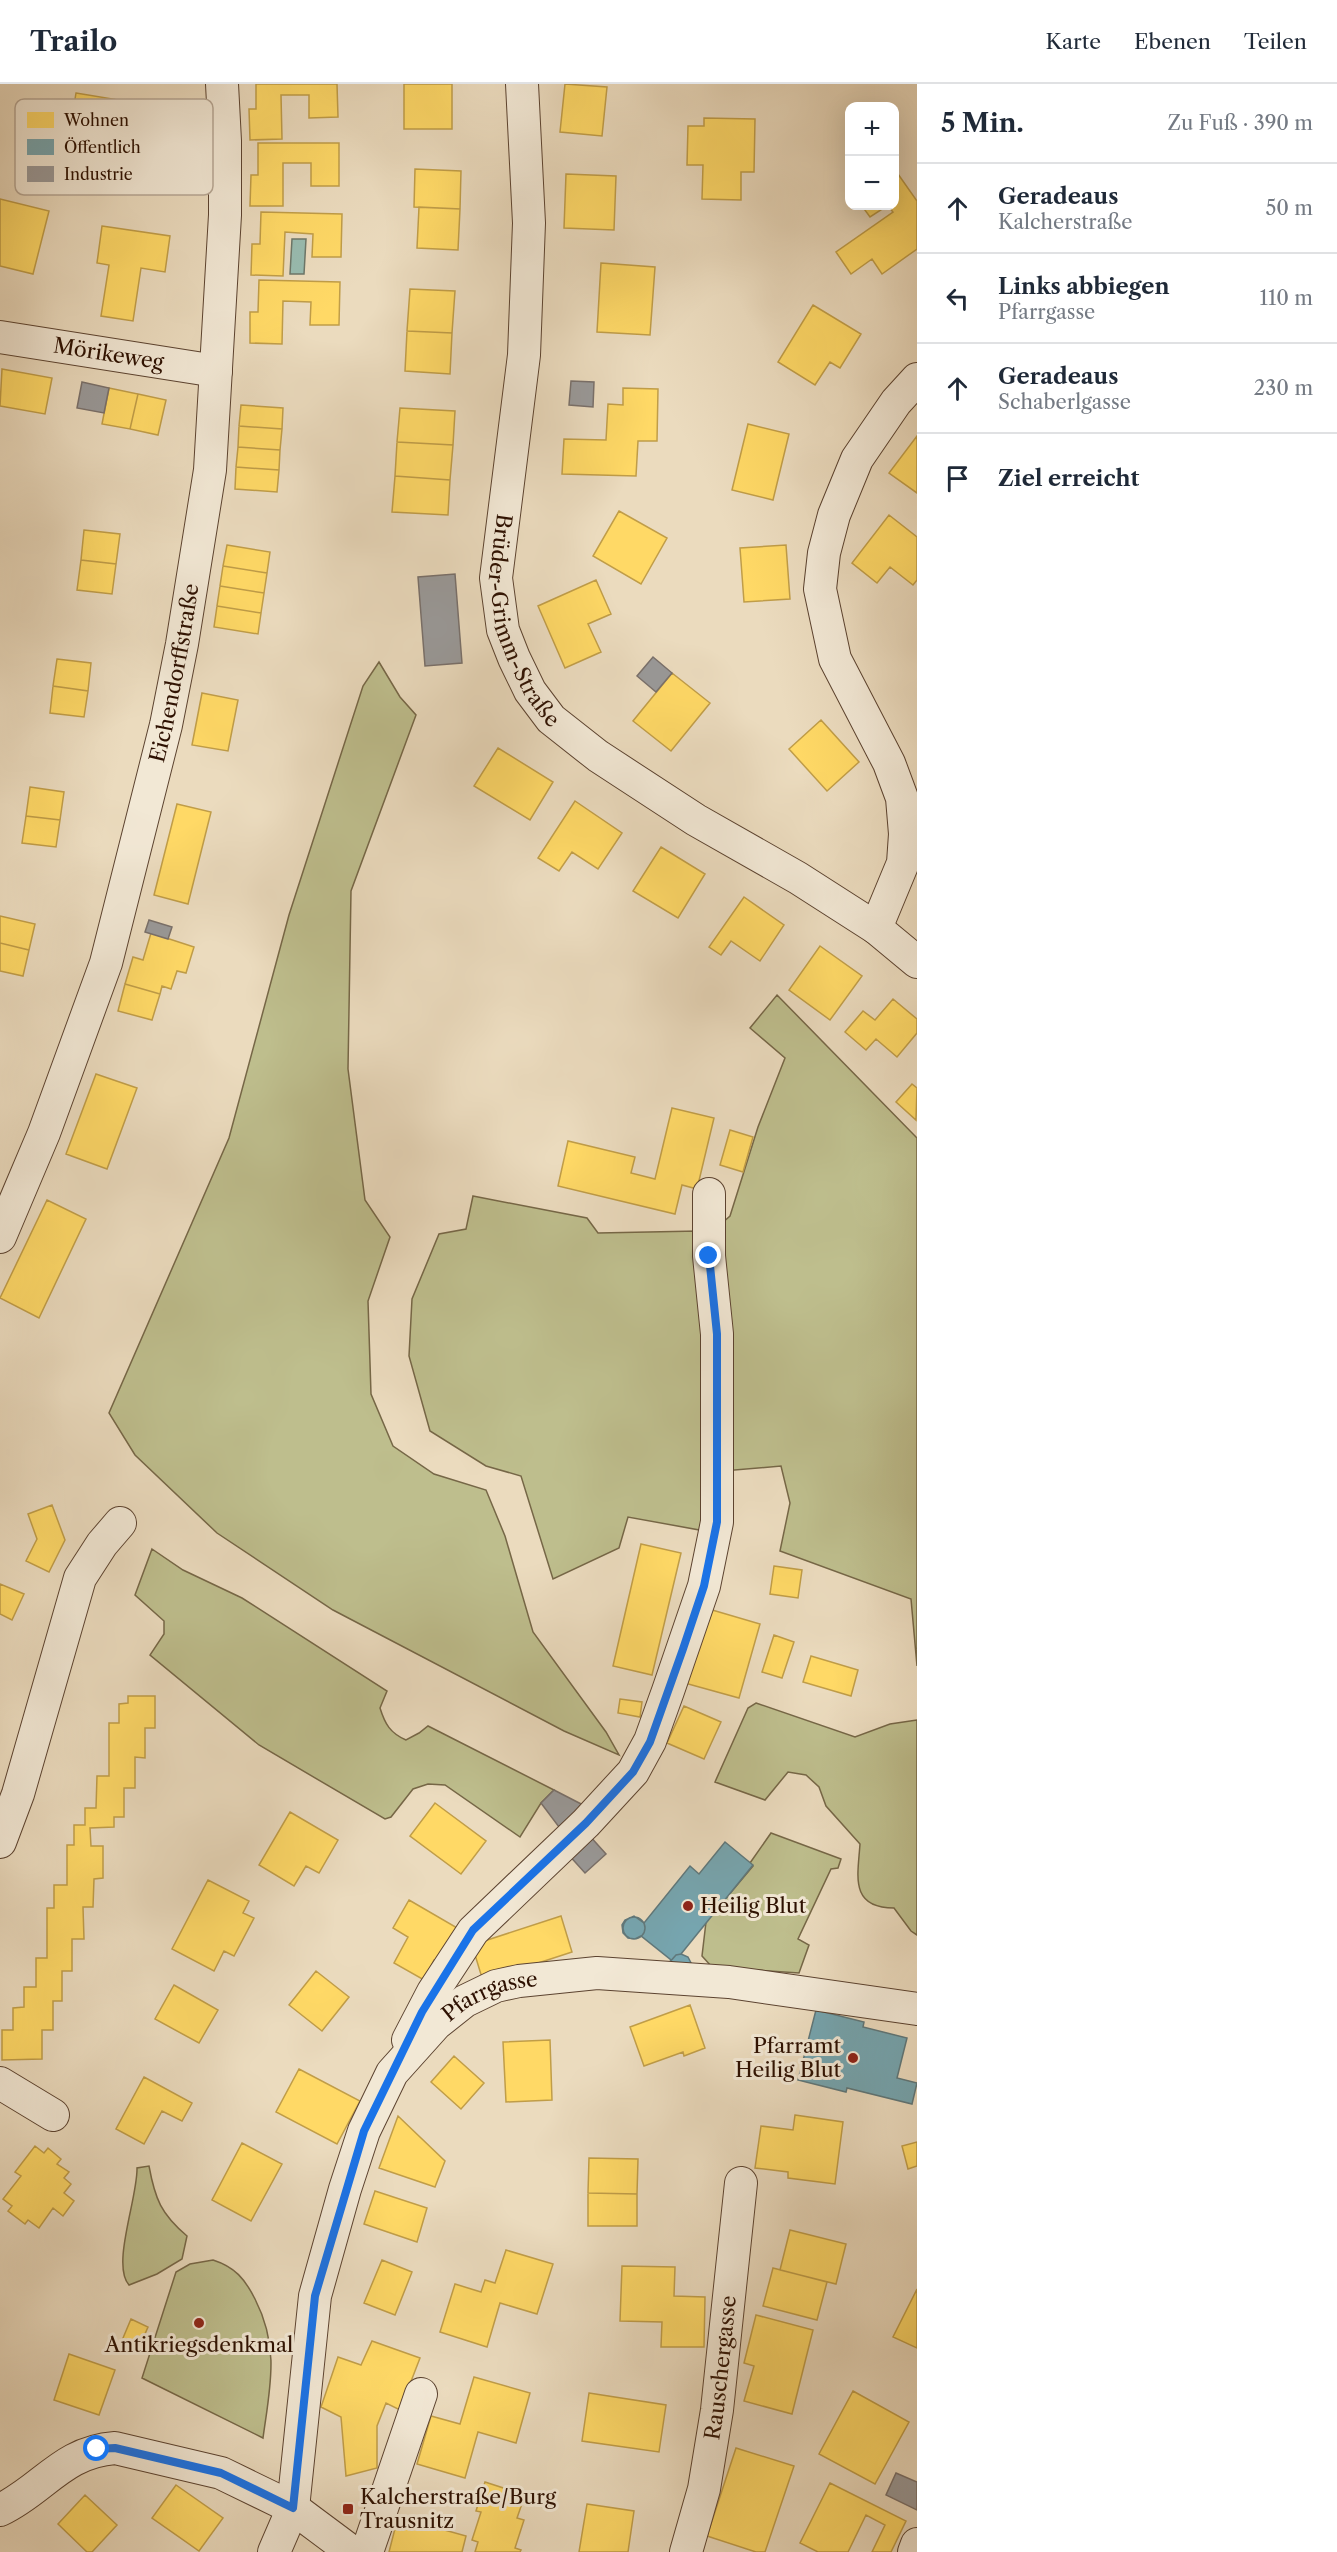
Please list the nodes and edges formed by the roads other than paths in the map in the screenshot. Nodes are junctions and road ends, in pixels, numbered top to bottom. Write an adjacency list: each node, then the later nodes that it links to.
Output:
1 (222, 84): 4 (street, Eichendorffstraße)
2 (522, 84): 6 (street, Brüder-Grimm-Straße)
3 (0, 337): 4 (street, Mörikeweg)
4 (216, 371): 9 (street, Eichendorffstraße)
5 (917, 379): 6 (street)
6 (876, 928): 7 (street, Brüder-Grimm-Straße)
7 (917, 962)
8 (709, 1194): 13 (street)
9 (0, 1237)
10 (120, 1523): 11 (street)
11 (0, 1842)
12 (917, 2009): 13 (street, Pfarrgasse)
13 (392, 2073): 18 (street, Pfarrgasse)
14 (0, 2083): 15 (street)
15 (53, 2115)
16 (741, 2183): 24 (street, Rauschergasse)
17 (420, 2394): 23 (street)
18 (293, 2508): 19 (street); 21 (street, Pfarrgasse); 22 (street)
19 (0, 2510)
20 (917, 2544): 25 (street)
21 (274, 2552)
22 (352, 2552)
23 (367, 2552)
24 (686, 2552)
25 (914, 2552)

